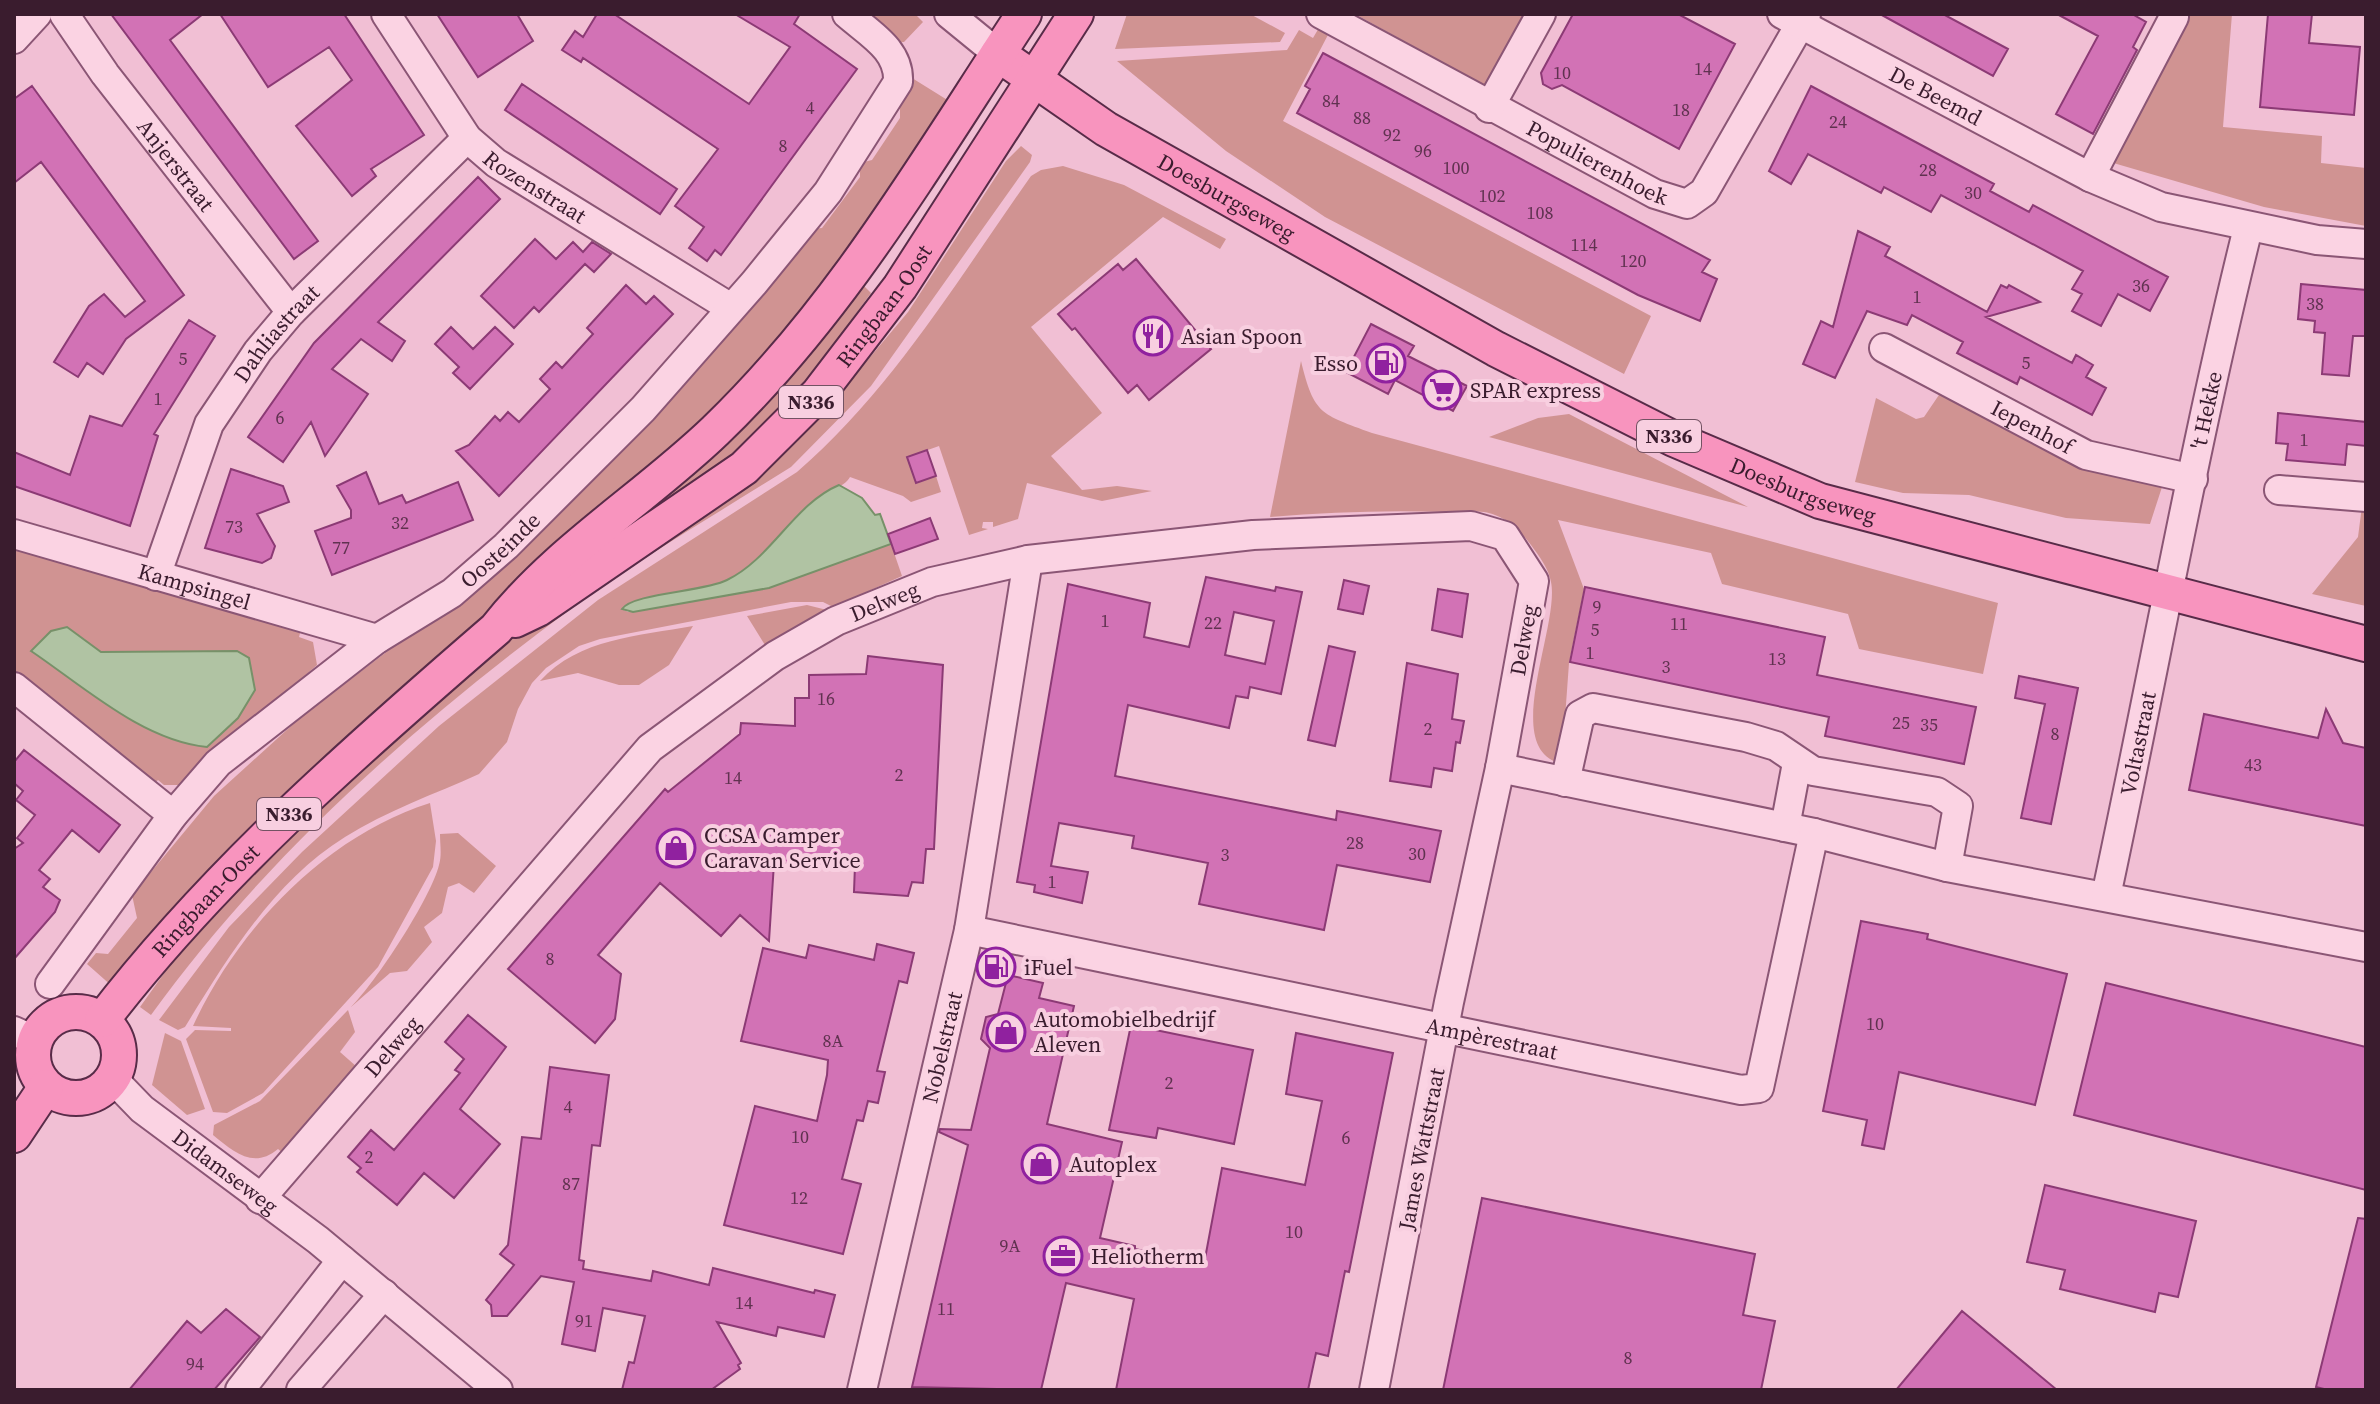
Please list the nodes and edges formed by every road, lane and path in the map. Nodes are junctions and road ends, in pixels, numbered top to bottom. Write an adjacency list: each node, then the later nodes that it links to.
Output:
1 (37, 14): 12 (street)
2 (64, 14): 21 (street, Anjerstraat)
3 (386, 14): 16 (street, Rozenstraat)
4 (847, 14): 20 (street, Oosteinde)
5 (949, 14): 13 (street)
6 (1024, 14): 13 (main road, Ringbaan-Oost)
7 (1076, 14): 14 (main road, Ringbaan-Oost)
8 (1321, 14): 15 (street, Populierenhoek)
9 (1541, 14): 15 (street)
10 (1796, 17): 15 (street, Populierenhoek); 17 (street, De Beemd)
11 (2174, 17): 17 (street)
12 (14, 39)
13 (998, 54): 14 (main road, N336); 30 (main road, Ringbaan-Oost / N336)
14 (1033, 81): 29 (main road, Doesburgseweg / N336); 30 (main road, Ringbaan-Oost / N336)
15 (1489, 108)
16 (467, 138): 20 (street, Rozenstraat); 21 (street, Dahliastraat)
17 (2090, 177): 18 (street, De Beemd)
18 (2248, 228): 19 (street, De Beemd); 23 (street, 't Hekke)
19 (2366, 244)
20 (731, 308): 31 (street, Oosteinde)
21 (291, 312): 28 (street, Dahliastraat)
22 (1884, 348): 23 (street, Iepenhof)
23 (2193, 479): 29 (street, 't Hekke)
24 (2279, 490): 25 (street)
25 (2366, 497)
26 (14, 534): 28 (street, Kampsingel)
27 (1028, 560): 35 (street, Delweg); 42 (street, Nobelstraat); 51 (street, Delweg)
28 (156, 576): 31 (street, Kampsingel)
29 (2171, 592): 32 (main road, Doesburgseweg / N336); 41 (street, Voltastraat)
30 (496, 629): 45 (main road, Ringbaan-Oost / N336)
31 (377, 639): 37 (street, Oosteinde)
32 (2366, 644)
33 (14, 687): 37 (street)
34 (1797, 763): 36 (street); 38 (street); 40 (street)
35 (1500, 768): 36 (street); 46 (street, James Wattstraat)
36 (1565, 782): 38 (street)
37 (173, 815): 44 (street, Oosteinde)
38 (1785, 827): 39 (street)
39 (1814, 833): 40 (street); 46 (street, Ampèrestraat)
40 (1947, 867): 41 (street)
41 (2106, 896): 43 (street)
42 (969, 930): 46 (street, Ampèrestraat); 57 (street, Nobelstraat)
43 (2366, 947)
44 (50, 984)
45 (102, 1020): 47 (main road); 48 (main road)
46 (1445, 1028): 58 (street, James Wattstraat)
47 (24, 1036): 49 (main road)
48 (113, 1079): 49 (main road); 51 (street, Didamseweg)
49 (46, 1087): 50 (main road)
50 (14, 1135)
51 (260, 1199): 52 (street, Didamseweg)
52 (342, 1260): 53 (street, Didamseweg); 54 (street)
53 (384, 1294): 55 (street); 56 (street, Didamseweg)
54 (240, 1390)
55 (301, 1390)
56 (498, 1390)
57 (862, 1390)
58 (1374, 1390)

